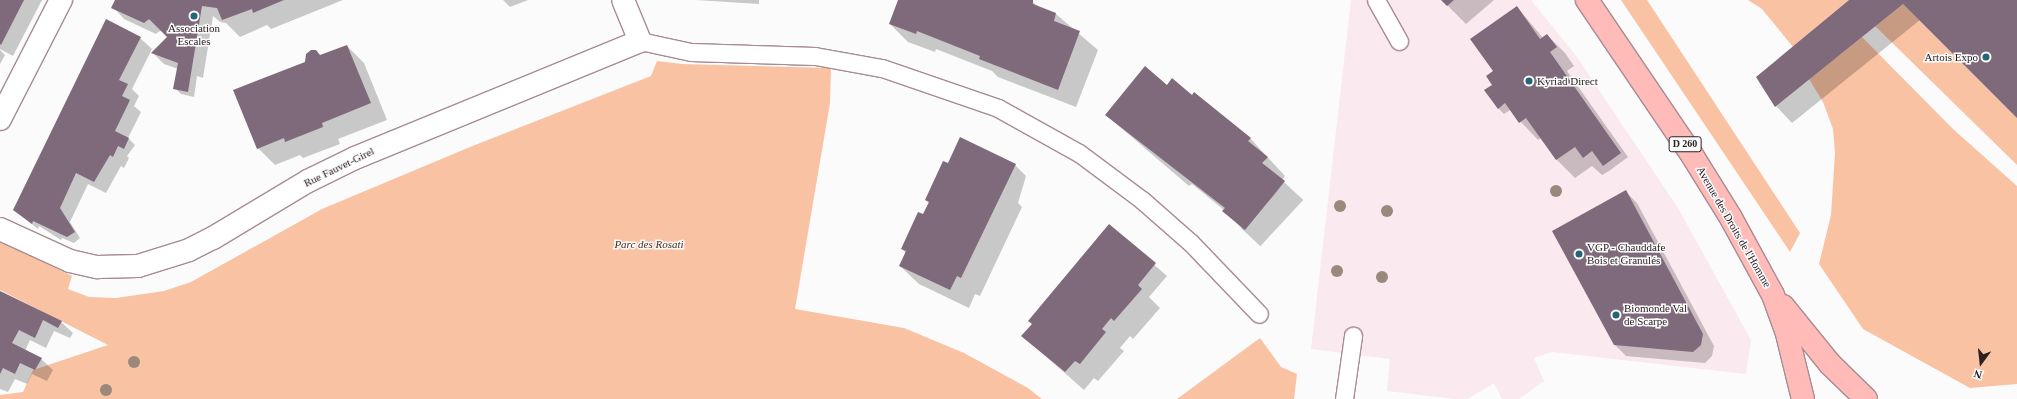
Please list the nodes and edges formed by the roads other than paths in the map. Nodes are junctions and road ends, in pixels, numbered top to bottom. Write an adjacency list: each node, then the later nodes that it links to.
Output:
1 (61, 0): 7 (street)
2 (623, 0): 5 (street)
3 (1376, 0): 6 (lane)
4 (1587, 0): 9 (main road, Avenue des Droits de l'Homme / D 260)
5 (640, 41): 8 (street, Rue Fauvet-Girel); 10 (lane)
6 (1399, 41)
7 (0, 119)
8 (0, 230)
9 (1773, 295): 13 (main road, D 260); 14 (main road, D 260)
10 (1259, 314)
11 (1353, 336): 12 (lane)
12 (1344, 399)
13 (1803, 399)
14 (1866, 399)

